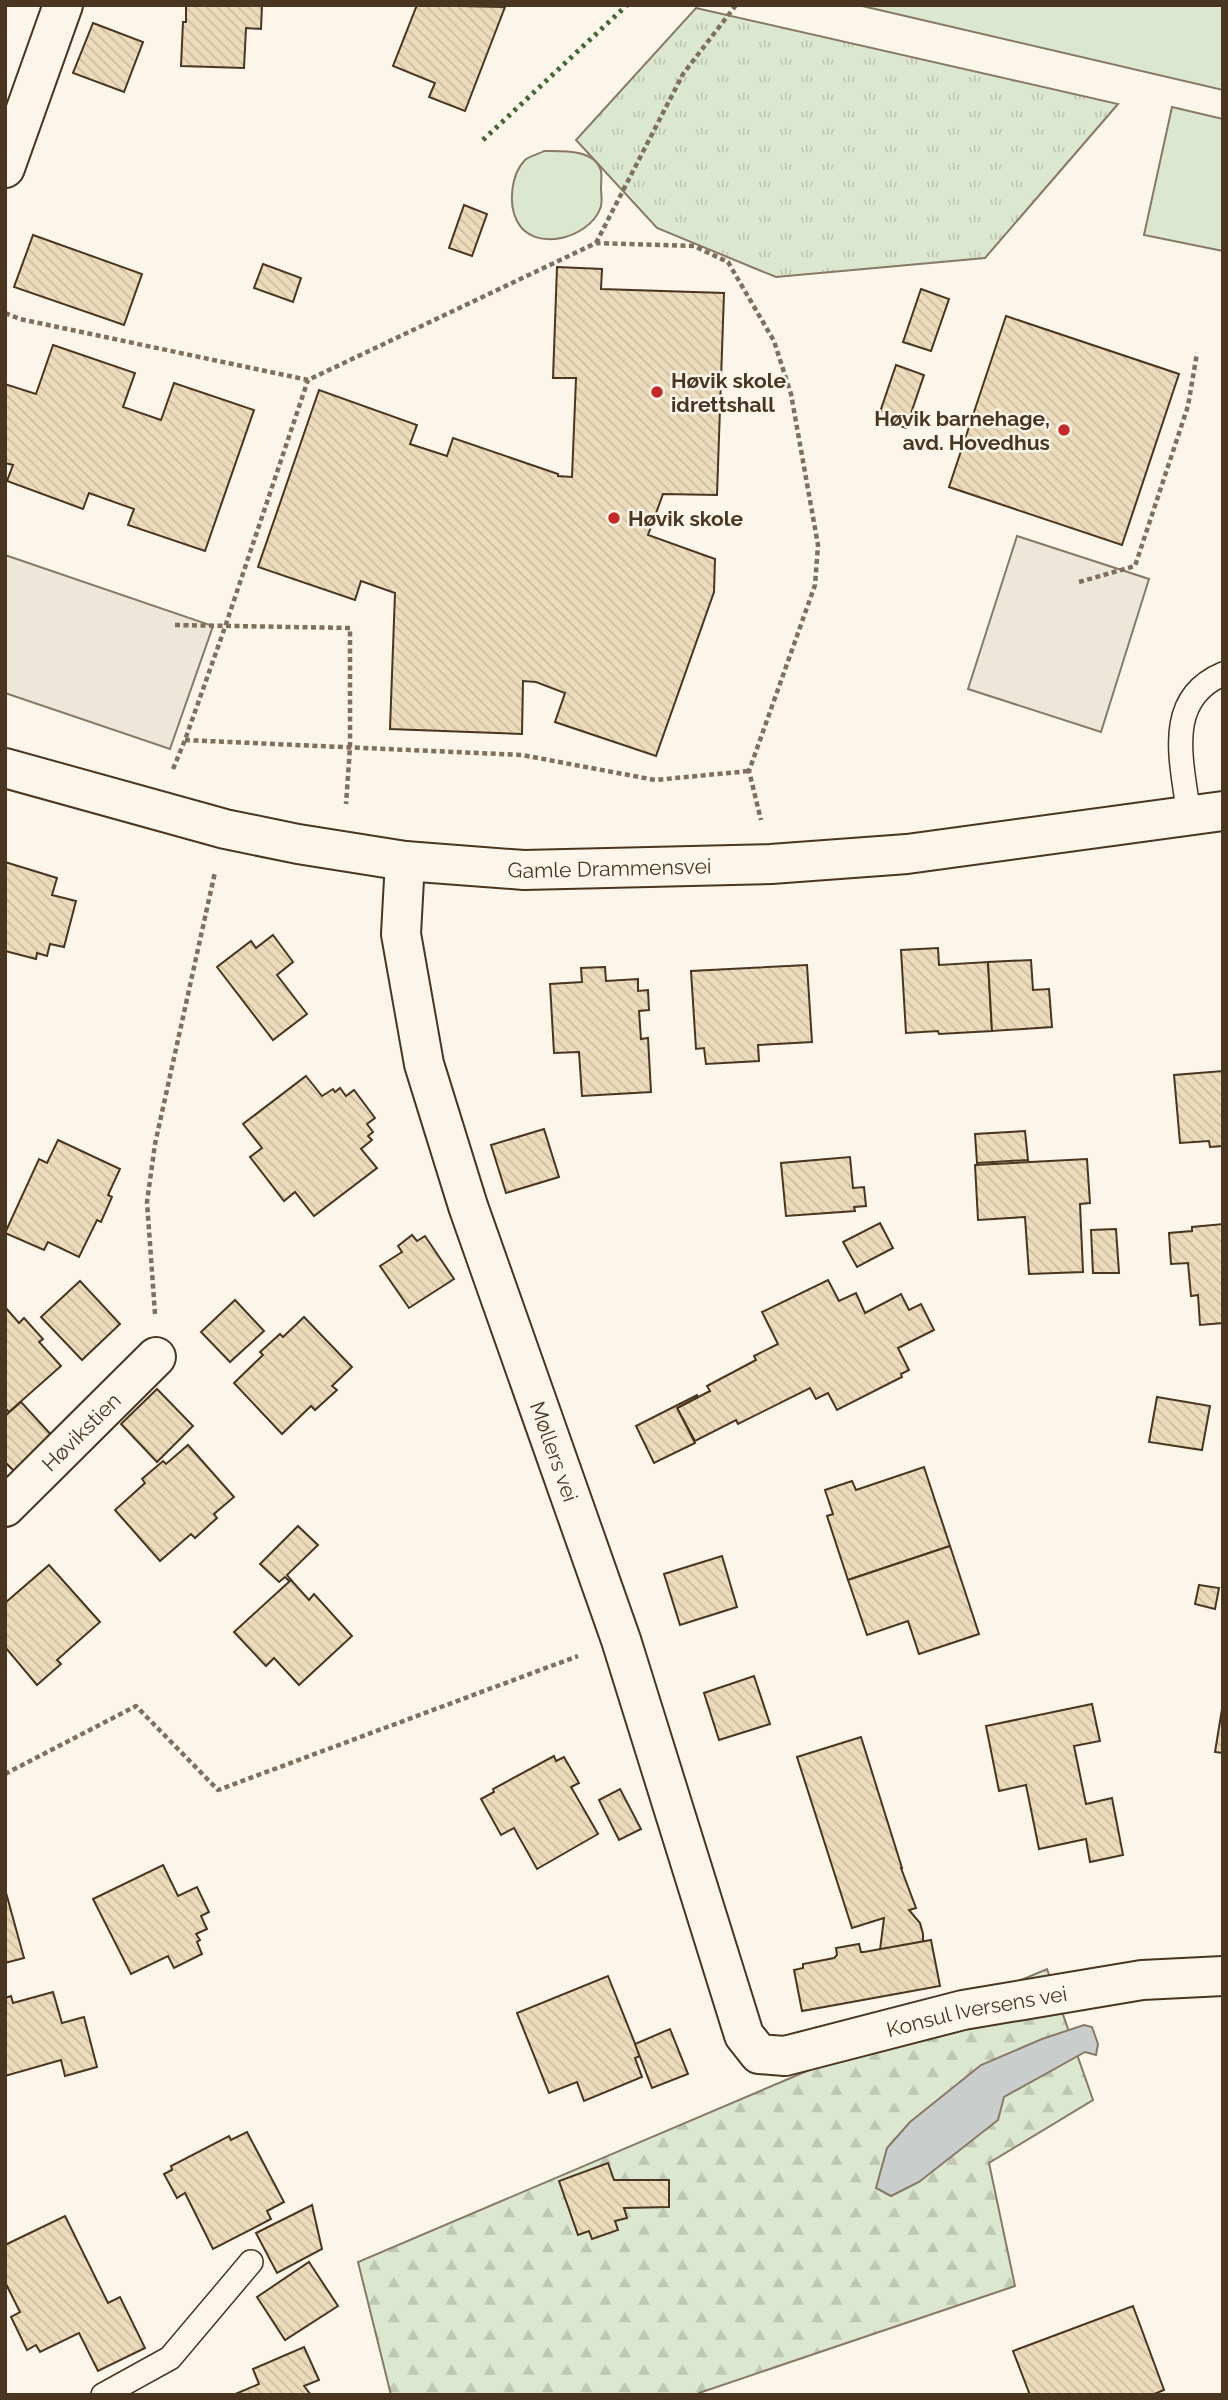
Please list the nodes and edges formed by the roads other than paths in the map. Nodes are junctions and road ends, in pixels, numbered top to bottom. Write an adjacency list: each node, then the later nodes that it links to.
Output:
1 (63, 5): 2 (street)
2 (5, 167)
3 (1223, 674): 5 (lane)
4 (5, 768): 6 (street, Gamle Drammensvei)
5 (1206, 814): 6 (street, Gamle Drammensvei)
6 (405, 861): 10 (street, Møllers vei)
7 (156, 1357): 8 (street, Høvikstien)
8 (5, 1507)
9 (1223, 1976): 10 (street, Konsul Iversens vei)
10 (744, 2035)
11 (251, 2262): 12 (lane)
12 (103, 2395)

